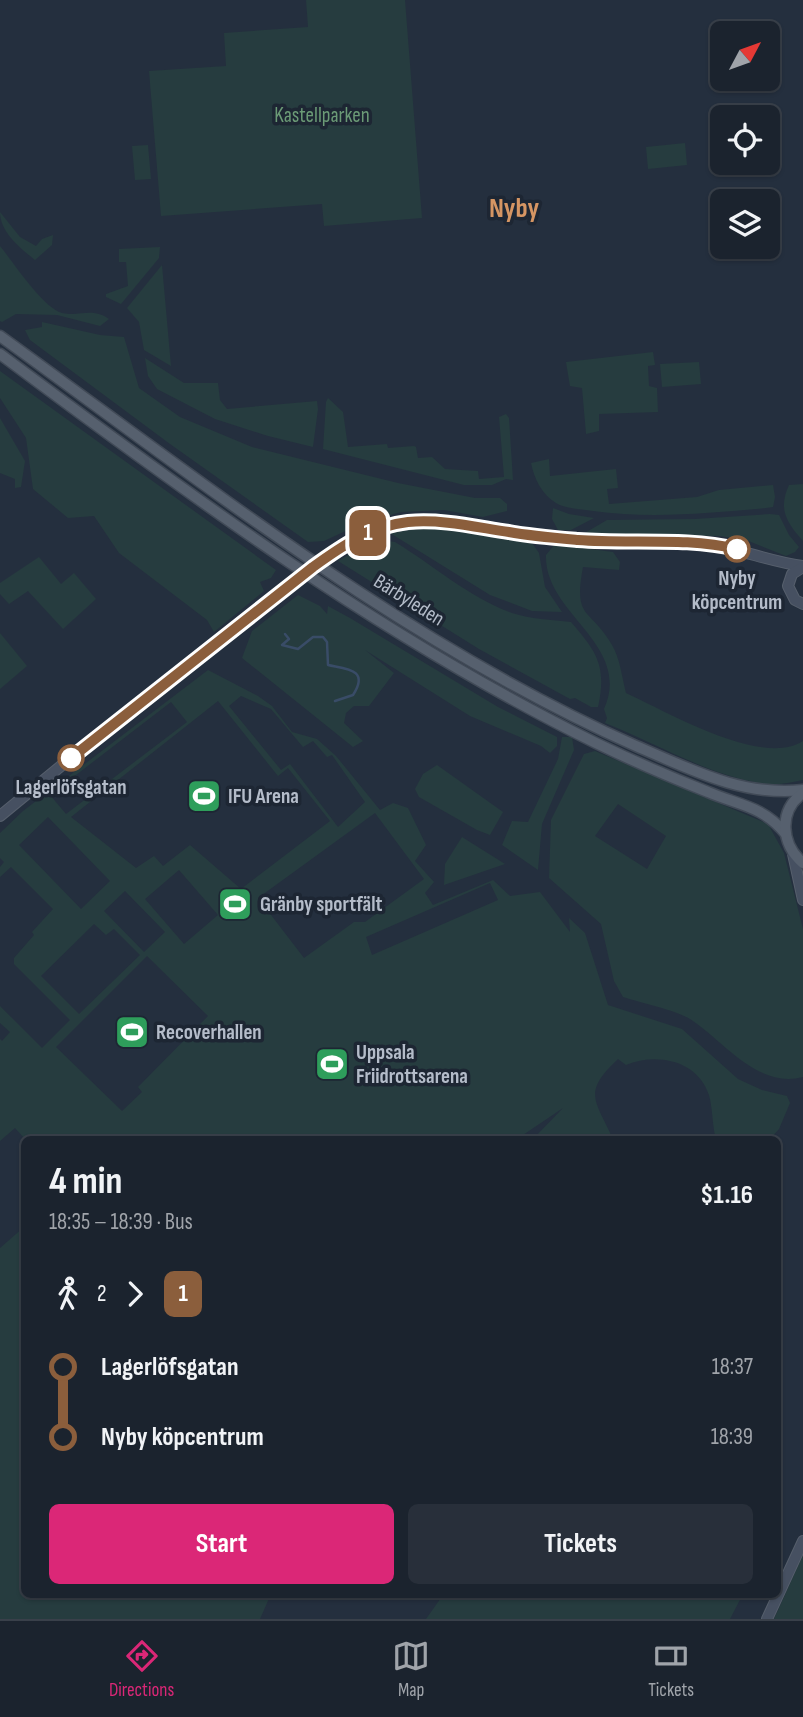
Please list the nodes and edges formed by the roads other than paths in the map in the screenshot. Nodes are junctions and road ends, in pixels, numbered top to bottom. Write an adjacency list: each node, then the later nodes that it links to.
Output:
1 (0, 336): 7 (main road, Bärbyleden)
2 (0, 354): 9 (main road, Bärbyleden)
3 (773, 560): 4 (main road); 5 (main road); 8 (main road, bridge)
4 (803, 566): 5 (main road)
5 (789, 580): 6 (main road)
6 (803, 604)
7 (803, 791): 9 (main road)
8 (0, 816)
9 (785, 833): 10 (main road)
10 (793, 854): 11 (main road); 12 (main road)
11 (803, 863)
12 (803, 900)
13 (803, 1541): 14 (main road)
14 (781, 1589)
15 (777, 1598): 16 (main road)
16 (767, 1619)

